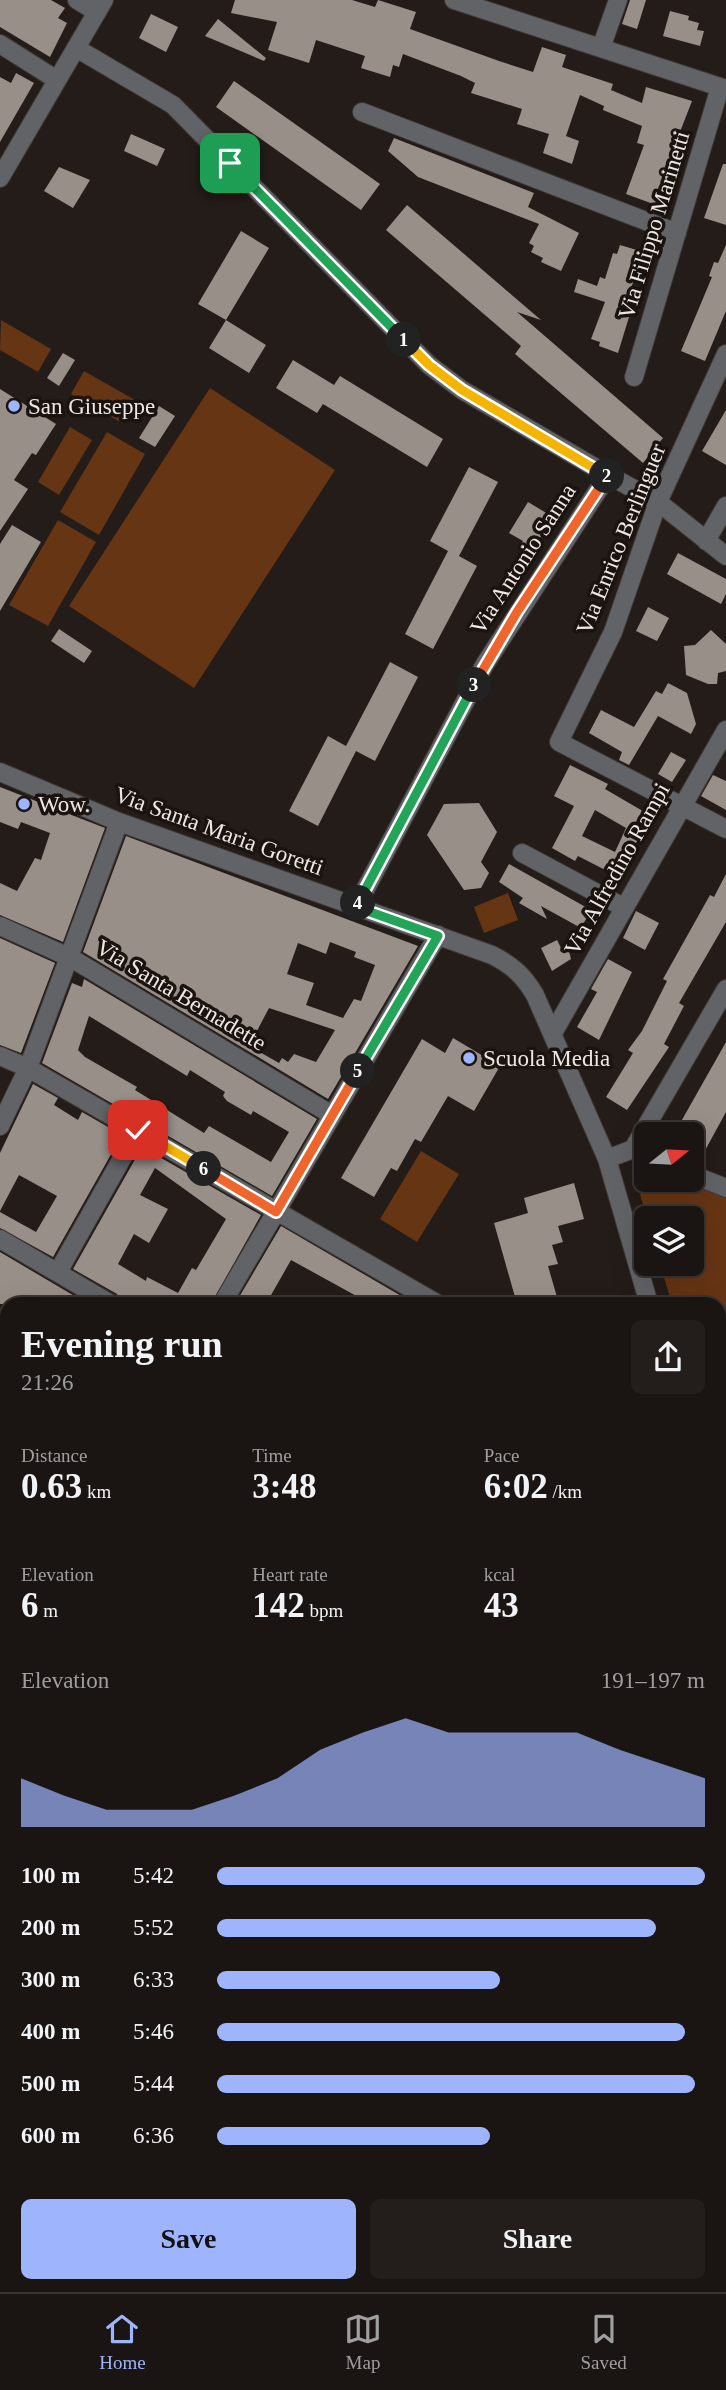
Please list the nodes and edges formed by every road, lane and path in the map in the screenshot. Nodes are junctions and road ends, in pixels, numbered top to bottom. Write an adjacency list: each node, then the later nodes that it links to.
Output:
1 (76, 0): 4 (street)
2 (454, 0): 7 (street)
3 (618, 0): 7 (street)
4 (101, 6): 6 (street)
5 (0, 44): 8 (street)
6 (76, 48): 8 (street); 15 (street, Via Antonio Sanna)
7 (601, 48): 9 (street)
8 (57, 80): 11 (street)
9 (723, 88): 12 (street, Via Filippo Marinetti)
10 (362, 111): 12 (street)
11 (0, 178)
12 (677, 233): 14 (street, Via Filippo Marinetti)
13 (726, 354): 16 (street, Via Enrico Berlinguer)
14 (634, 377)
15 (608, 475): 16 (street); 26 (street, Via Antonio Sanna)
16 (658, 502): 18 (street); 22 (street, Via Enrico Berlinguer)
17 (726, 506): 18 (street)
18 (706, 541): 19 (street)
19 (726, 556)
20 (726, 730): 22 (street, Via Alfredino Rampi)
21 (0, 772): 23 (street, Via Santa Maria Goretti)
22 (680, 806): 24 (street); 27 (street, Via Alfredino Rampi)
23 (119, 822): 26 (street, Via Santa Maria Goretti); 30 (street)
24 (726, 829)
25 (522, 853): 27 (street)
26 (356, 907): 29 (street, Via Santa Maria Goretti)
27 (623, 907): 32 (street, Via Alfredino Rampi)
28 (0, 926): 30 (street, Via Santa Bernadette)
29 (438, 936): 32 (street, Via Santa Maria Goretti); 35 (street)
30 (71, 958): 34 (street); 35 (street, Via Santa Bernadette)
31 (726, 989): 36 (street)
32 (553, 1033): 40 (street, Via Santa Maria Goretti)
33 (0, 1056): 34 (street)
34 (28, 1068): 37 (street); 38 (street)
35 (332, 1115): 43 (street)
36 (656, 1122)
37 (0, 1126)
38 (138, 1130): 43 (street); 45 (street)
39 (634, 1153): 40 (street)
40 (607, 1158): 49 (street, Via Santa Maria Goretti)
41 (704, 1179): 42 (street)
42 (726, 1188)
43 (276, 1212): 47 (street); 48 (street)
44 (0, 1238): 45 (street)
45 (58, 1272): 46 (street)
46 (99, 1297)
47 (226, 1297)
48 (426, 1297)
49 (647, 1297)

